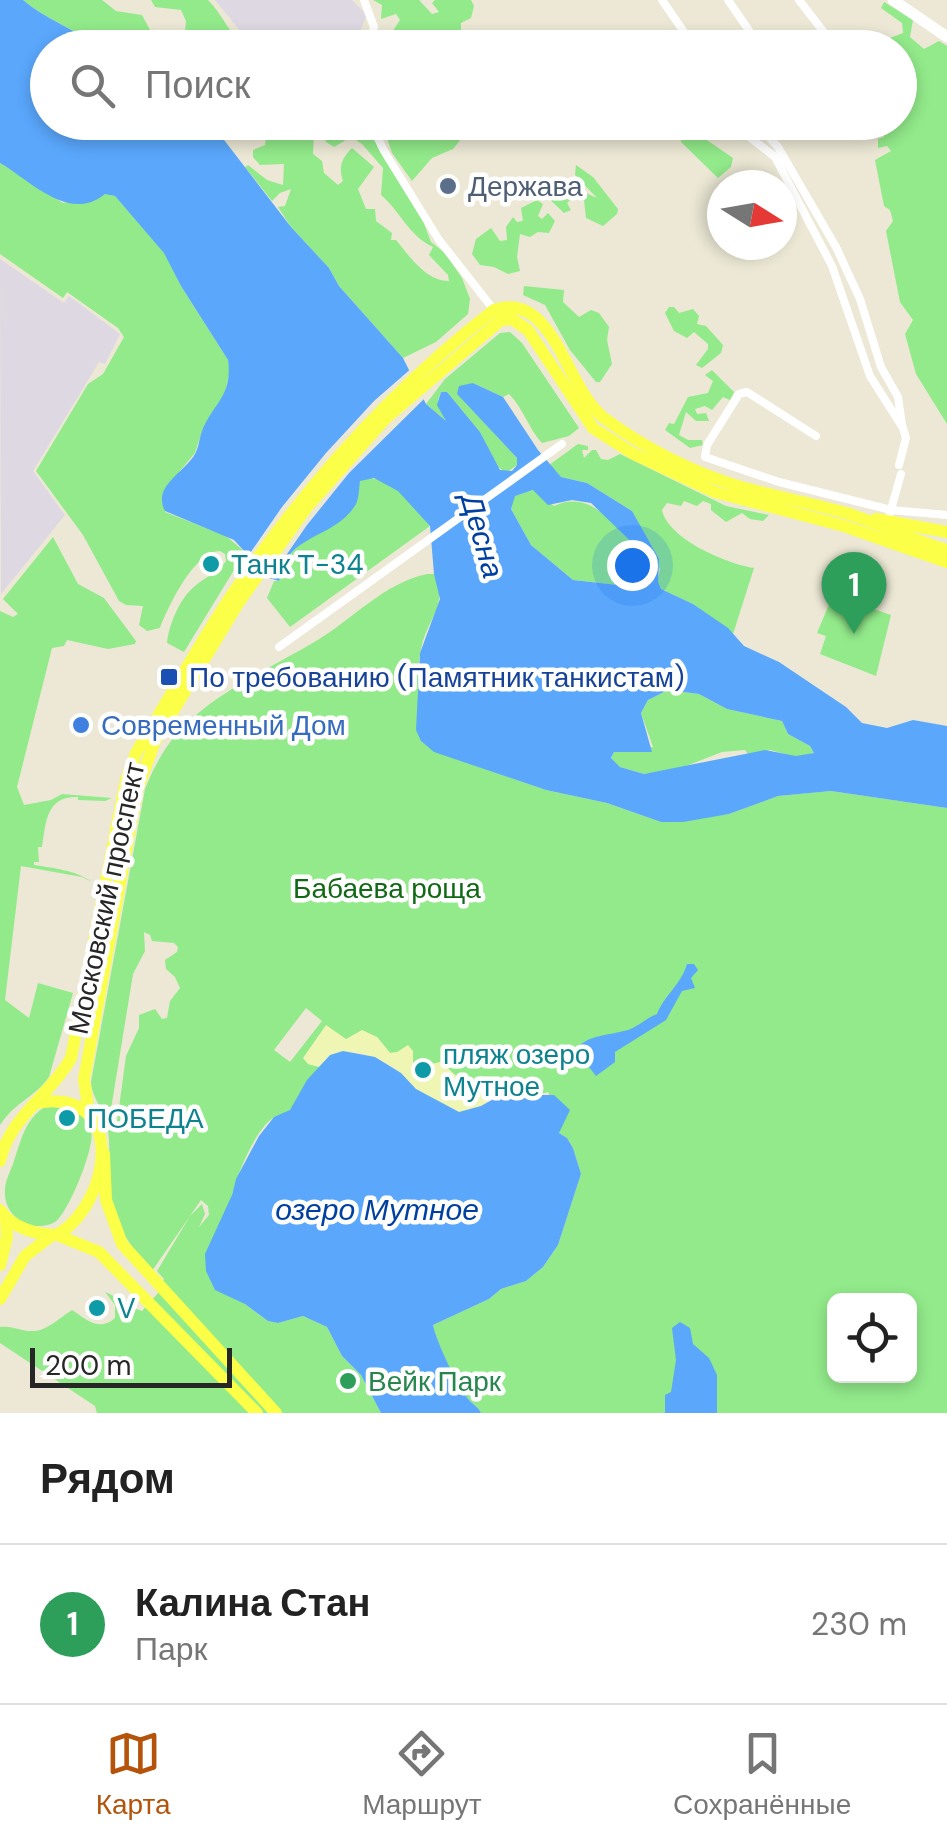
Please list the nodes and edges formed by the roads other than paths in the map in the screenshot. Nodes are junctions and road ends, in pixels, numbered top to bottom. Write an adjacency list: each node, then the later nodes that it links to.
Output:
1 (364, 0): 6 (street)
2 (662, 0): 7 (street)
3 (728, 0): 8 (street)
4 (799, 0): 9 (street)
5 (893, 0): 10 (main road)
6 (373, 30)
7 (683, 30)
8 (749, 30)
9 (822, 30)
10 (947, 38)
11 (379, 140): 14 (street)
12 (752, 140): 16 (street)
13 (772, 140): 16 (street)
14 (494, 310): 15 (main road, Московский проспект); 21 (main road)
15 (486, 325): 24 (main road); 25 (main road, Московский проспект)
16 (903, 428): 19 (street)
17 (816, 436): 19 (street)
18 (560, 445): 26 (street)
19 (888, 515): 20 (street); 21 (main road); 22 (main road)
20 (947, 515)
21 (860, 518): 23 (main road)
22 (947, 532)
23 (947, 550)
24 (947, 562)
25 (235, 599): 27 (main road, Московский проспект); 28 (main road, Московский проспект)
26 (279, 648)
27 (33, 1104): 28 (main road); 30 (main road, Московский проспект)
28 (88, 1115): 29 (main road)
29 (104, 1154): 32 (main road); 36 (main road)
30 (0, 1161)
31 (3, 1214): 32 (main road); 33 (main road)
32 (54, 1236): 34 (main road); 35 (main road)
33 (0, 1265)
34 (0, 1299)
35 (257, 1413)
36 (276, 1413)

